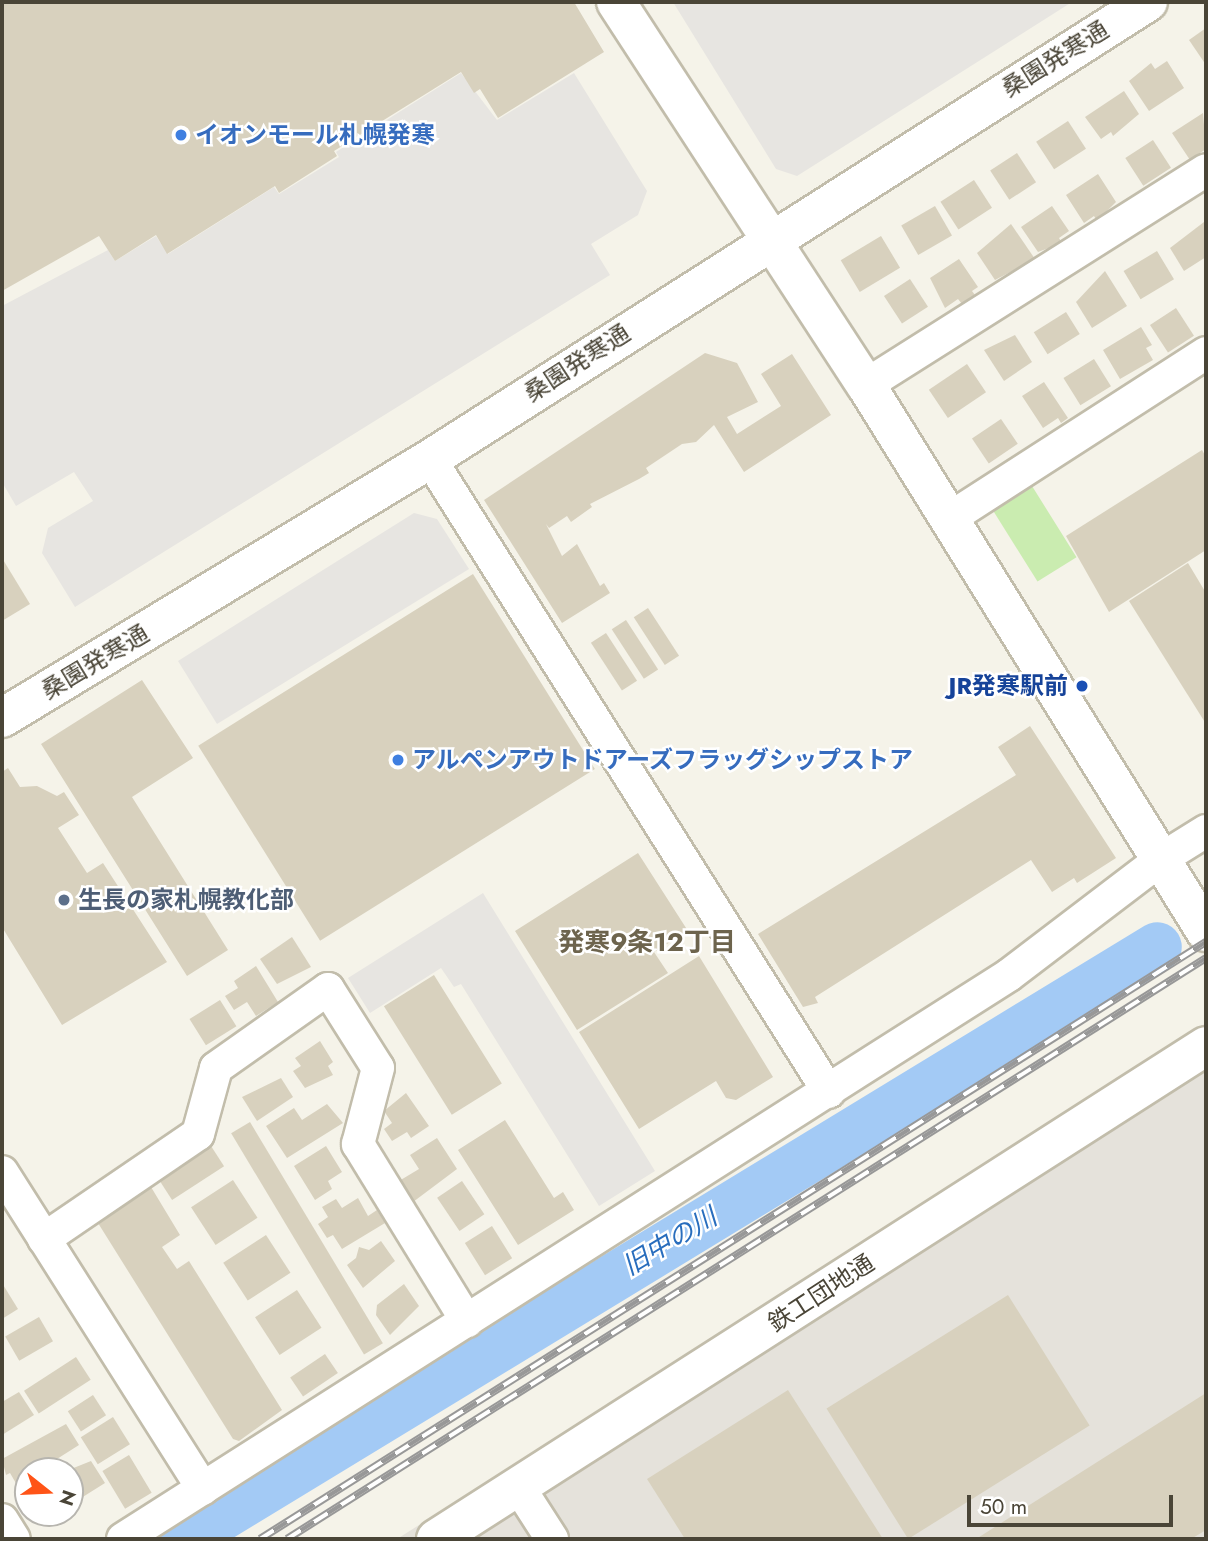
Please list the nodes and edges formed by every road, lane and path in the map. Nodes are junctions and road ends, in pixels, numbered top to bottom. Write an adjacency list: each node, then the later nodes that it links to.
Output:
1 (615, 2): 4 (street)
2 (1148, 2): 4 (street, 桑園発寒通)
3 (1206, 170): 6 (street)
4 (771, 237): 6 (street); 7 (street, 桑園発寒通)
5 (1206, 353): 8 (street)
6 (866, 385): 8 (street)
7 (430, 459): 9 (street, 桑園発寒通); 14 (street)
8 (947, 520): 11 (street)
9 (2, 718)
10 (1206, 831): 11 (street)
11 (1161, 859): 12 (street); 14 (street)
12 (1206, 932)
13 (1206, 1046): 18 (street, 鉄工団地通)
14 (830, 1092): 17 (street)
15 (2, 1172): 16 (street)
16 (44, 1239): 17 (street); 19 (street)
17 (467, 1321): 19 (street)
18 (518, 1486): 23 (street, 鉄工団地通); 24 (street)
19 (203, 1489): 22 (street)
20 (2, 1520): 21 (street)
21 (14, 1539)
22 (123, 1539)
23 (436, 1539)
24 (552, 1539)

